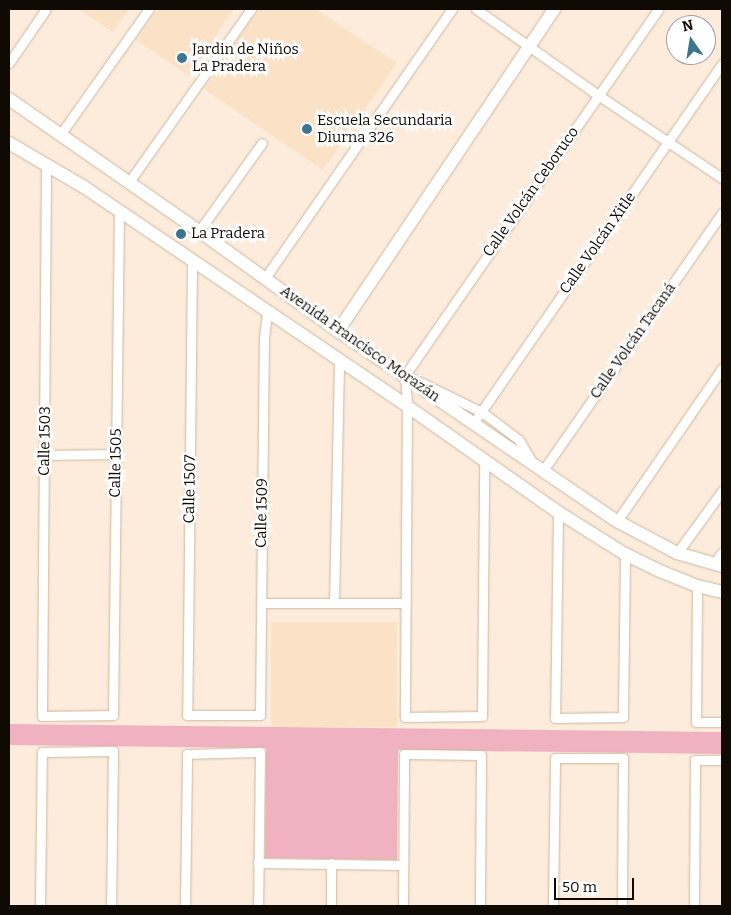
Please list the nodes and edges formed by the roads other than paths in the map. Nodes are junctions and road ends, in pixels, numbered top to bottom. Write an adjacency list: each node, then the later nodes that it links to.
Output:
1 (46, 9): 9 (street)
2 (149, 9): 13 (street)
3 (251, 9): 19 (street)
4 (452, 9): 24 (street)
5 (476, 9): 8 (street)
6 (554, 9): 8 (street)
7 (658, 9): 11 (street, Calle Volcán Ceboruco)
8 (528, 45): 11 (street); 26 (street)
9 (9, 63)
10 (722, 64): 14 (street, Calle Volcán Xitle)
11 (598, 95): 14 (street); 29 (street, Calle Volcán Ceboruco)
12 (9, 100): 13 (street, Avenida Francisco Morazán)
13 (60, 134): 19 (street, Avenida Francisco Morazán)
14 (669, 141): 18 (street); 31 (street, Calle Volcán Xitle)
15 (262, 142): 22 (street)
16 (9, 143): 17 (street, Avenida Francisco Morazán)
17 (46, 167): 20 (street, Avenida Francisco Morazán); 33 (street, Calle 1503)
18 (722, 178)
19 (129, 182): 22 (street, Avenida Francisco Morazán)
20 (119, 212): 23 (street, Avenida Francisco Morazán); 32 (street, Calle 1505)
21 (722, 213): 35 (street, Calle Volcán Tacaná)
22 (199, 230): 24 (street, Avenida Francisco Morazán)
23 (192, 262): 25 (street, Avenida Francisco Morazán); 48 (street, Calle 1507)
24 (265, 278): 26 (street, Avenida Francisco Morazán)
25 (267, 312): 27 (street, Avenida Francisco Morazán); 45 (street, Calle 1509)
26 (338, 330): 29 (street, Avenida Francisco Morazán)
27 (339, 361): 30 (street, Avenida Francisco Morazán); 46 (street)
28 (722, 368): 38 (street)
29 (405, 376): 30 (street); 31 (street, Avenida Francisco Morazán)
30 (407, 406): 34 (street, Avenida Francisco Morazán); 47 (street)
31 (478, 417): 35 (street, Avenida Francisco Morazán)
32 (116, 454): 33 (street); 49 (street, Calle 1505)
33 (45, 455): 49 (street, Calle 1503)
34 (484, 462): 37 (street, Avenida Francisco Morazán); 47 (street)
35 (544, 469): 38 (street, Avenida Francisco Morazán)
36 (722, 491): 40 (street)
37 (558, 512): 41 (street, Avenida Francisco Morazán); 41 (street)
38 (617, 521): 40 (street, Avenida Francisco Morazán)
39 (722, 552): 42 (street)
40 (677, 553): 42 (street, Avenida Francisco Morazán)
41 (624, 554): 43 (street, Avenida Francisco Morazán)
42 (718, 565)
43 (697, 586): 44 (street, Avenida Francisco Morazán); 50 (street)
44 (722, 592)
45 (261, 603): 46 (street); 48 (street, Calle 1509)
46 (334, 603): 47 (street)
47 (406, 603)
48 (260, 715)
49 (42, 716)
50 (722, 722)
51 (722, 760): 64 (street)
52 (258, 863): 53 (street); 57 (street); 58 (street)
53 (331, 863): 54 (street); 59 (street)
54 (403, 865): 60 (street); 61 (street)
55 (40, 906): 56 (street)
56 (112, 906)
57 (185, 906)
58 (258, 906)
59 (331, 906)
60 (403, 906)
61 (480, 906)
62 (553, 906): 63 (street)
63 (622, 906)
64 (694, 906)

